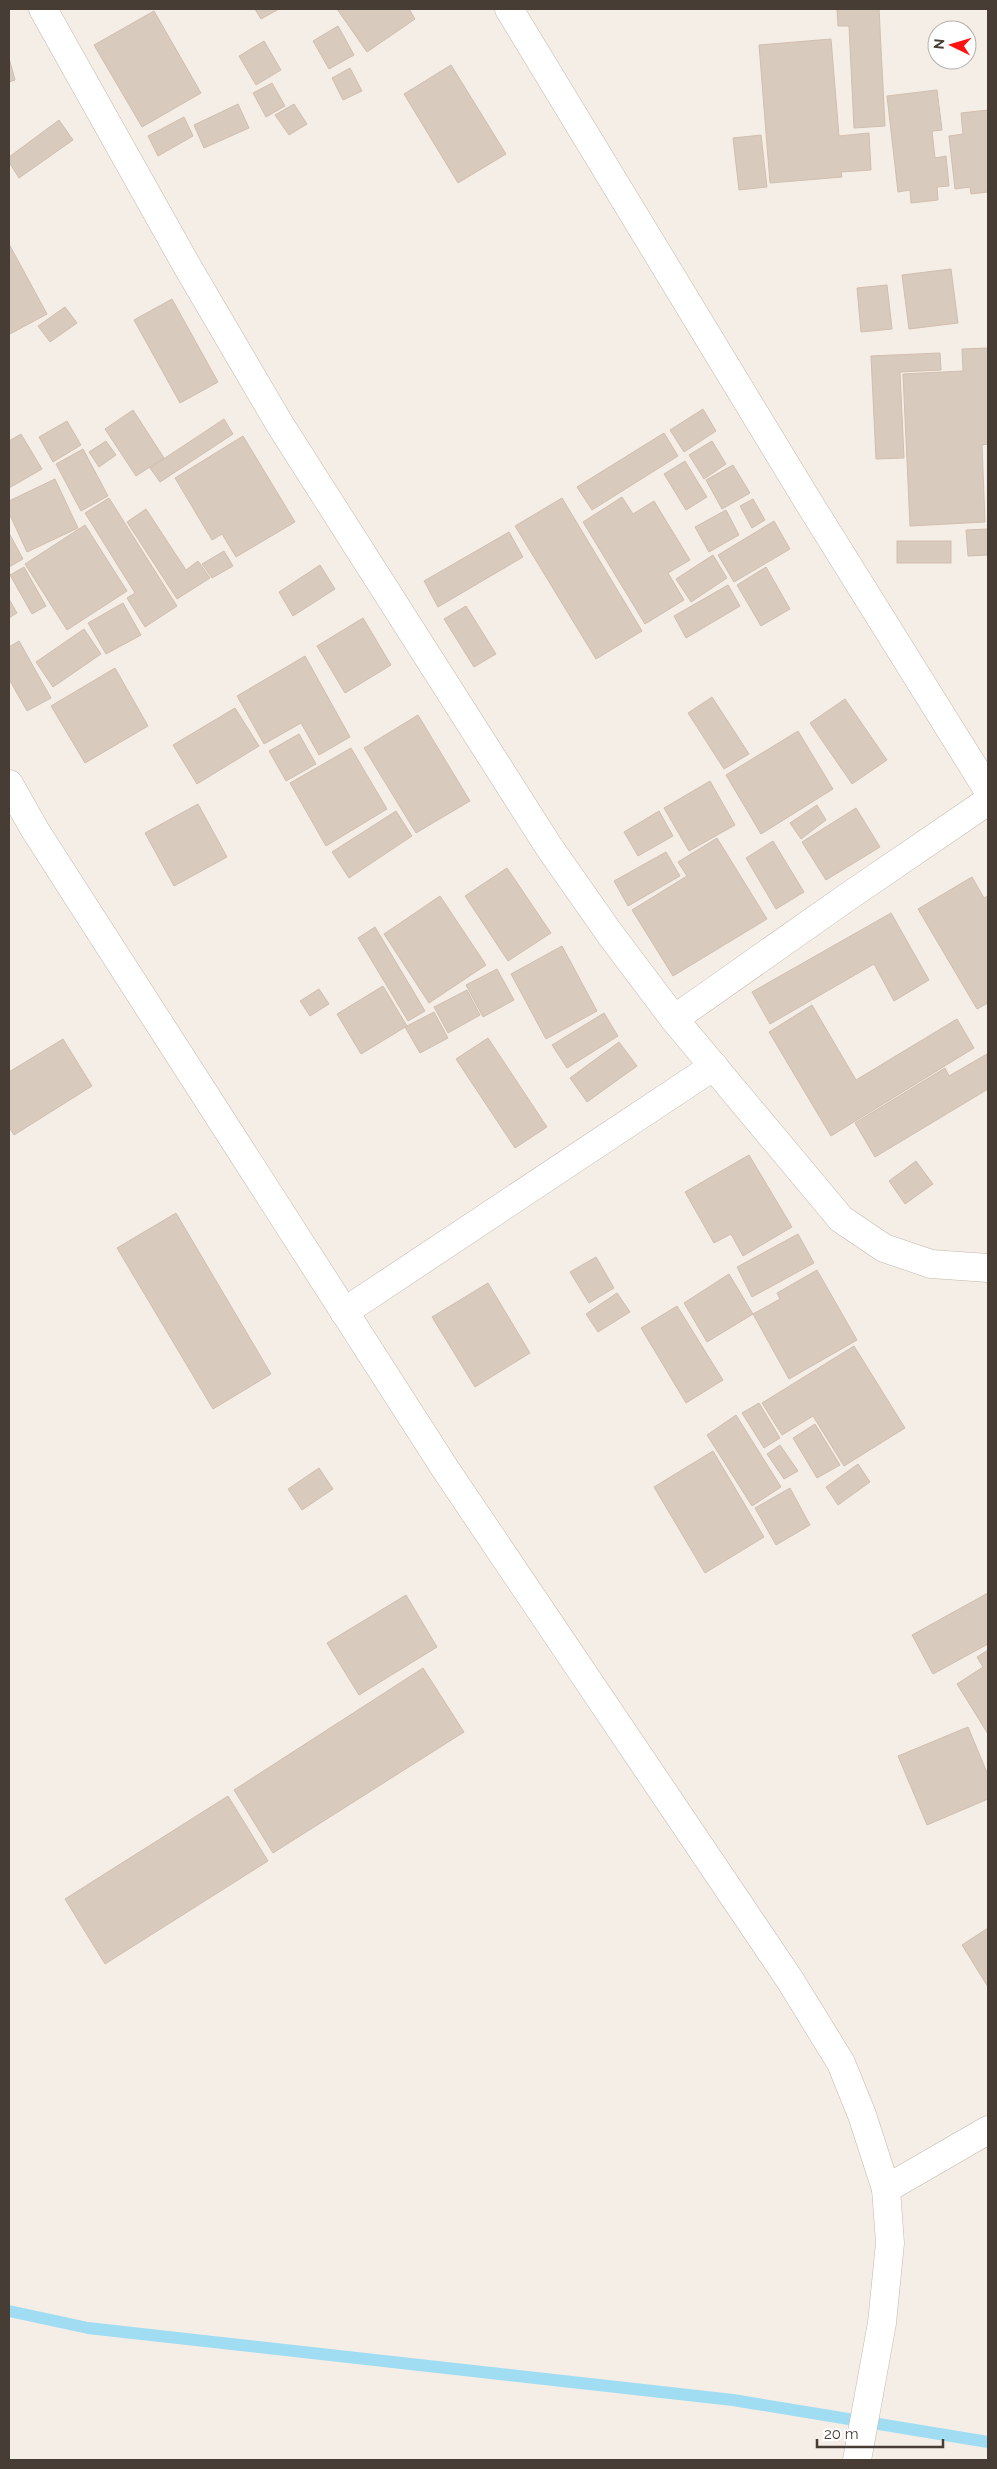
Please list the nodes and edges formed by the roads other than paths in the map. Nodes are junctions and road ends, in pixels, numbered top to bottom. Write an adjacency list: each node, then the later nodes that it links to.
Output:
1 (42, 9): 6 (street)
2 (509, 9): 4 (street)
3 (9, 784): 9 (street)
4 (988, 790)
5 (988, 801): 6 (street)
6 (674, 1019): 7 (street)
7 (714, 1066): 8 (street); 9 (street)
8 (988, 1268)
9 (344, 1312): 11 (street)
10 (988, 2130): 11 (street)
11 (886, 2190): 12 (street)
12 (857, 2460)

